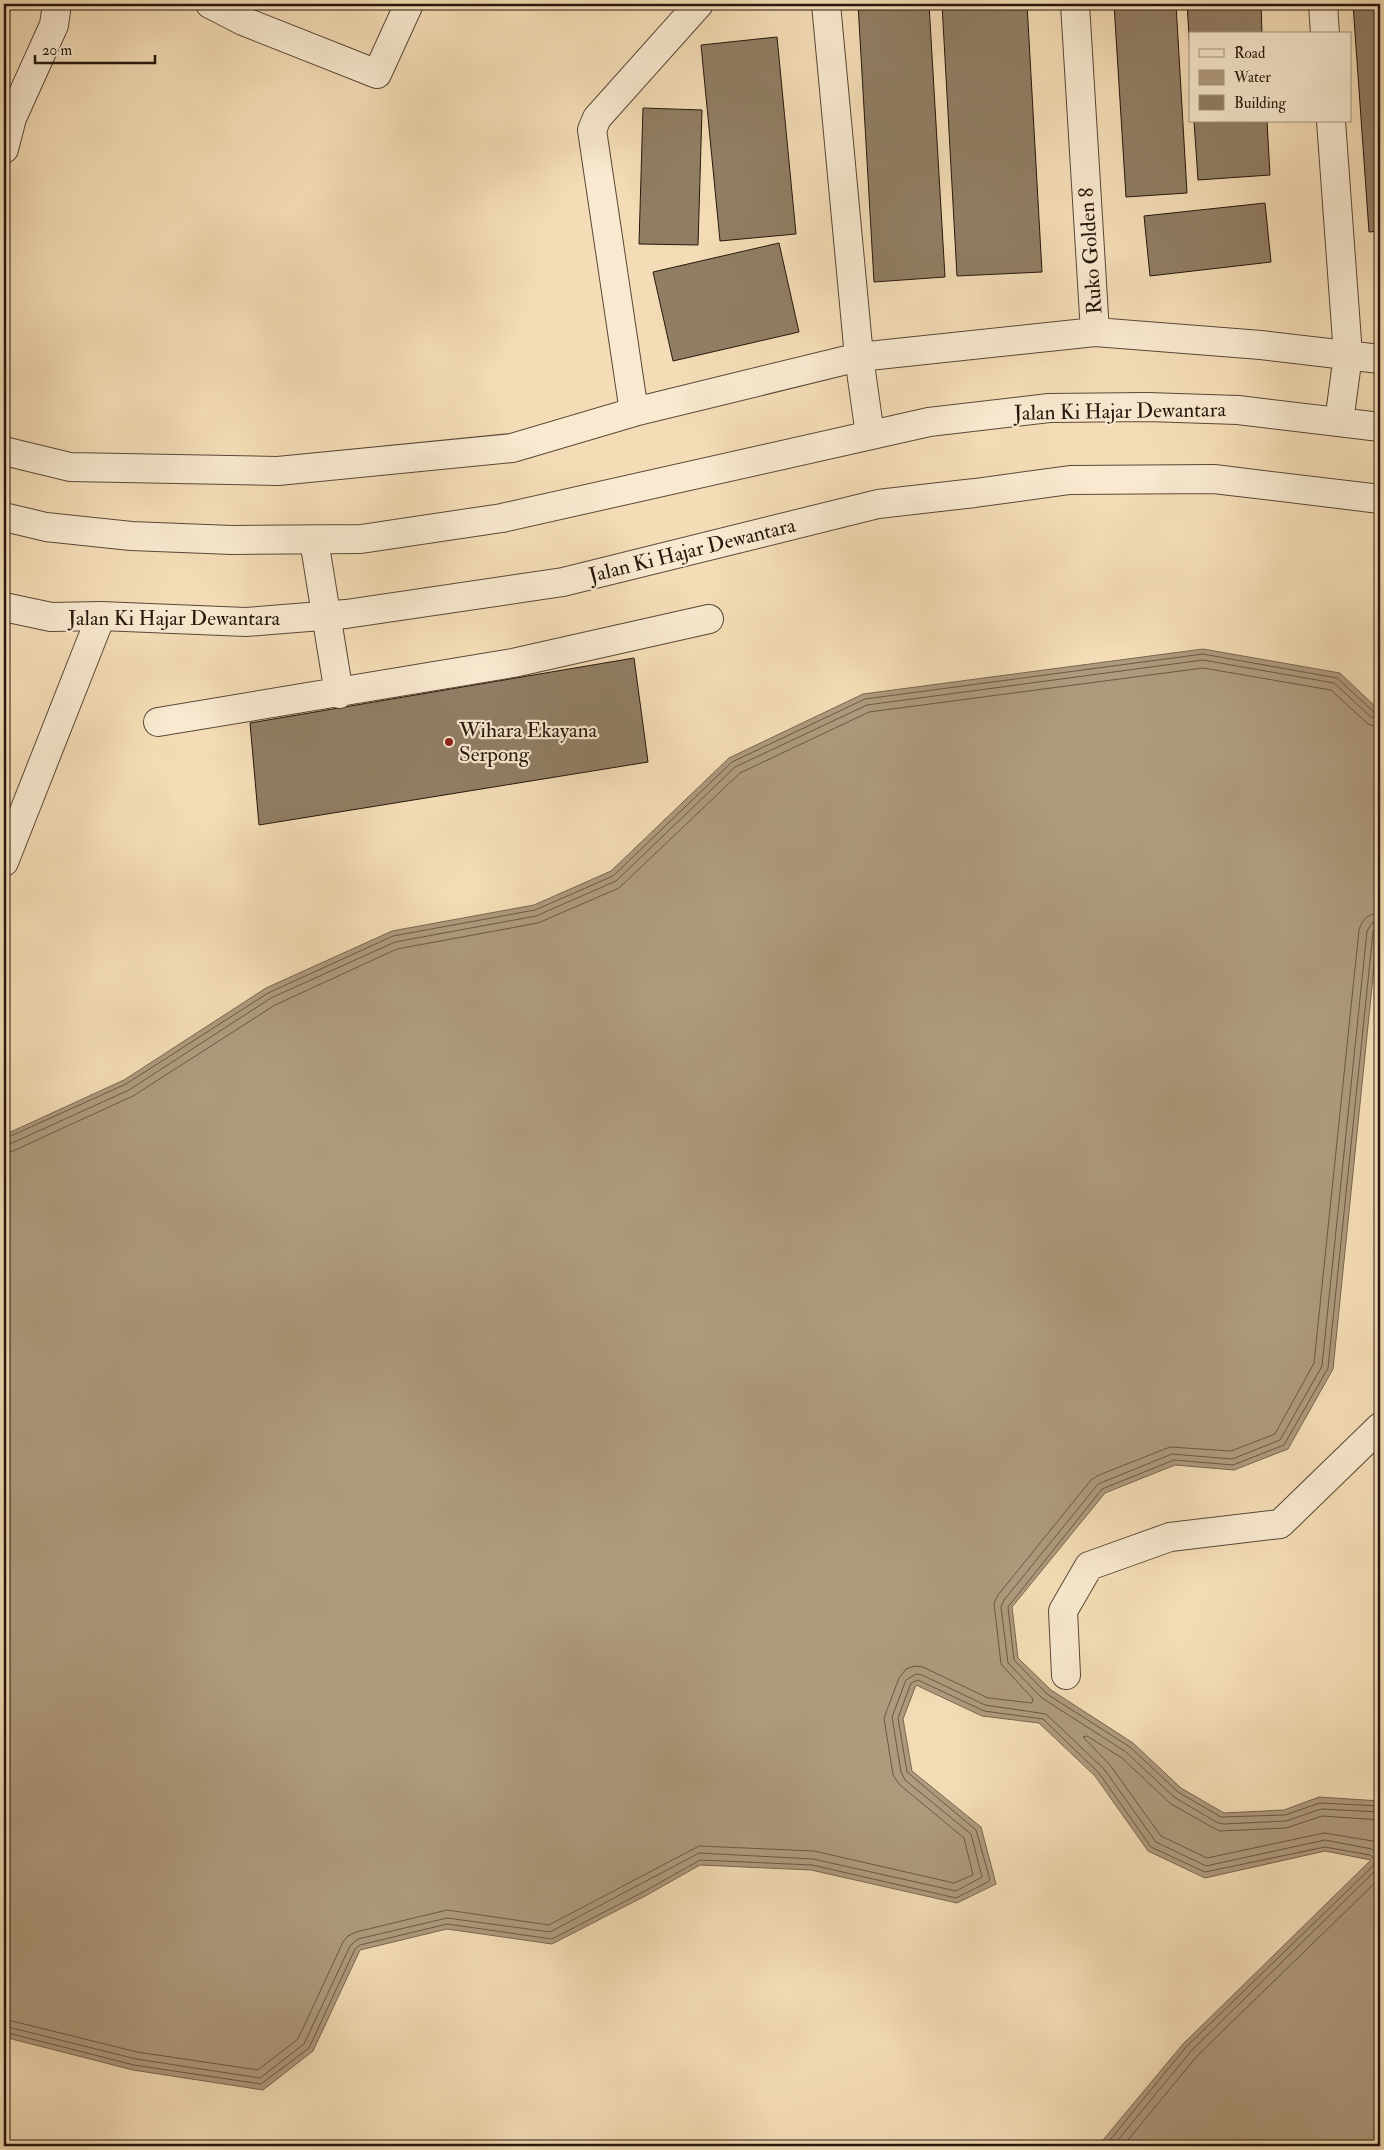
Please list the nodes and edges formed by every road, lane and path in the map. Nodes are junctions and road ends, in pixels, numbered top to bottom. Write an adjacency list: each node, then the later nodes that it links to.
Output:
1 (57, 4): 10 (street)
2 (210, 4): 3 (street)
3 (409, 4)
4 (699, 4): 15 (street)
5 (826, 4): 13 (street)
6 (1075, 4): 11 (street, Ruko Golden 8)
7 (1323, 4): 8 (street)
8 (1325, 32)
9 (1331, 122): 12 (street)
10 (4, 149)
11 (1095, 332): 12 (street, Ruko Golden 8); 13 (street)
12 (1348, 355): 14 (street, Ruko Golden 8); 16 (street)
13 (859, 357): 15 (street); 18 (street)
14 (1380, 359)
15 (634, 412): 19 (street)
16 (1339, 422): 17 (street, Jalan Ki Hajar Dewantara); 18 (street, Jalan Ki Hajar Dewantara)
17 (1380, 427)
18 (870, 435): 22 (street, Jalan Ki Hajar Dewantara)
19 (4, 451)
20 (1380, 499): 24 (street, Jalan Ki Hajar Dewantara)
21 (4, 517): 22 (street, Jalan Ki Hajar Dewantara)
22 (314, 540): 24 (street)
23 (4, 607): 25 (street, Jalan Ki Hajar Dewantara)
24 (325, 615): 25 (street, Jalan Ki Hajar Dewantara); 27 (street)
25 (101, 616): 29 (street)
26 (709, 619): 27 (street)
27 (339, 694): 28 (street)
28 (158, 722)
29 (4, 862)
30 (1380, 1427): 31 (street)
31 (1066, 1675)

